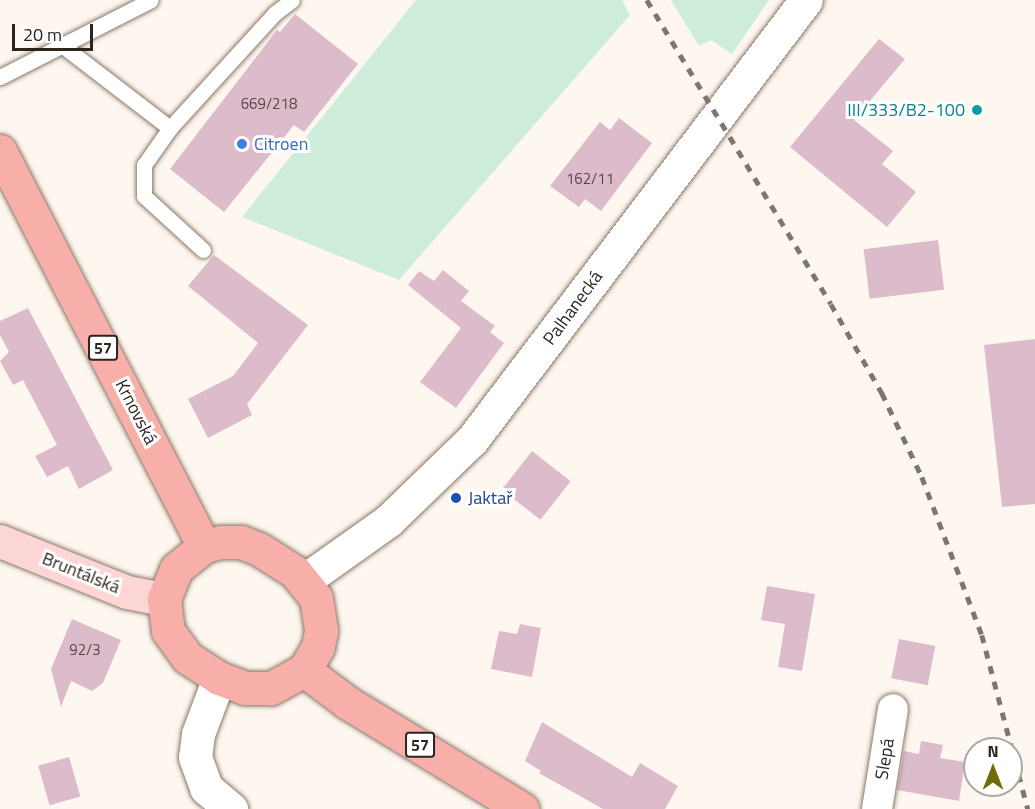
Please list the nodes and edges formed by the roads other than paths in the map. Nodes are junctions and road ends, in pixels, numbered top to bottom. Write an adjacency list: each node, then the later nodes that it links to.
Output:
1 (151, 0): 4 (lane)
2 (292, 0): 6 (lane)
3 (806, 0): 11 (street, Palhanecká)
4 (63, 46): 5 (lane); 6 (lane)
5 (0, 77)
6 (170, 128): 8 (lane)
7 (0, 151): 10 (main road, Krnovská / 57)
8 (203, 250)
9 (0, 541): 12 (main road, Bruntálská)
10 (204, 546): 11 (main road); 12 (main road)
11 (305, 580): 13 (main road)
12 (164, 599): 14 (main road)
13 (304, 670): 14 (main road); 17 (main road, 57)
14 (219, 678): 16 (street)
15 (893, 709): 18 (street, Slepá)
16 (216, 805)
17 (522, 809)
18 (877, 809)

